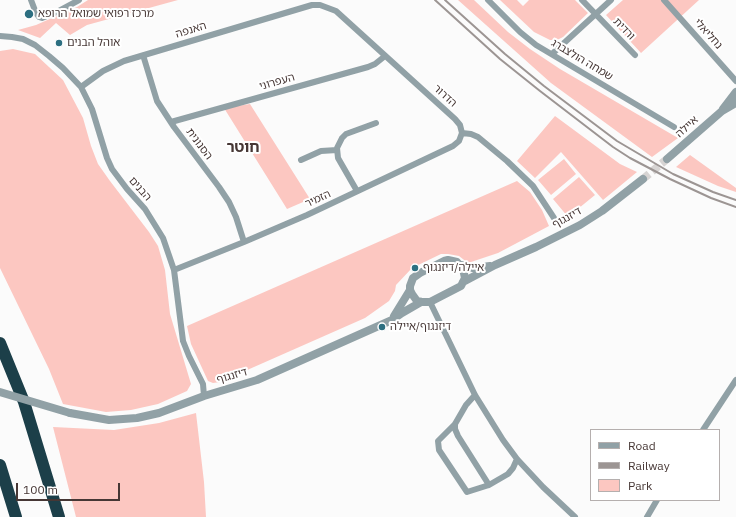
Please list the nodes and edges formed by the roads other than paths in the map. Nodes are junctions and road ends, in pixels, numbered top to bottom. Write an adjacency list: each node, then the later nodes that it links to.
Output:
1 (31, 0): 2 (street)
2 (79, 0)
3 (488, 0): 10 (street, שמחה הולצברג)
4 (582, 0): 8 (street, ורדית)
5 (611, 0): 8 (street)
6 (664, 0): 14 (street, נחליאלי)
7 (311, 2): 11 (street, האנפה); 13 (street, הדרור)
8 (596, 14): 10 (street); 12 (street, ורדית)
9 (1, 38): 15 (street, הבנים)
10 (552, 54): 21 (street, שמחה הולצברג)
11 (143, 55): 15 (street, האנפה); 19 (street, הסנונית)
12 (635, 55)
13 (385, 56): 19 (street, העפרוני); 22 (street, הדרור)
14 (736, 81)
15 (81, 87): 32 (street, הבנים)
16 (736, 92): 18 (street, איילה)
17 (736, 103): 18 (street, איילה)
18 (722, 111): 24 (street, איילה)
19 (171, 122): 29 (street, הסנונית)
20 (376, 123): 23 (street)
21 (674, 127)
22 (462, 133): 27 (street, הזמיר); 28 (street)
23 (337, 150): 25 (street); 27 (street)
24 (667, 159)
25 (301, 160)
26 (643, 179): 31 (street, דיזנגוף)
27 (357, 191): 29 (street, הזמיר)
28 (554, 218)
29 (244, 242): 32 (street, הזמיר)
30 (461, 265): 31 (street, דיזנגוף); 33 (street); 34 (street, דיזנגוף)
31 (495, 265): 33 (street, דיזנגוף)
32 (174, 270): 41 (street, הבנים)
33 (463, 282): 35 (street, דיזנגוף)
34 (410, 290): 35 (street); 36 (street)
35 (426, 302): 36 (street, דיזנגוף); 40 (street)
36 (392, 320): 41 (street, דיזנגוף)
37 (0, 343): 49 (highway)
38 (736, 380): 43 (street)
39 (0, 392): 41 (street, דיזנגוף, bridge)
40 (475, 395): 42 (street); 44 (street)
41 (204, 396)
42 (455, 424): 46 (street); 46 (street)
43 (704, 429)
44 (517, 460): 46 (street); 50 (street)
45 (0, 465): 48 (highway)
46 (489, 485)
47 (656, 501): 51 (street)
48 (16, 517)
49 (59, 517)
50 (575, 517)
51 (647, 517)

